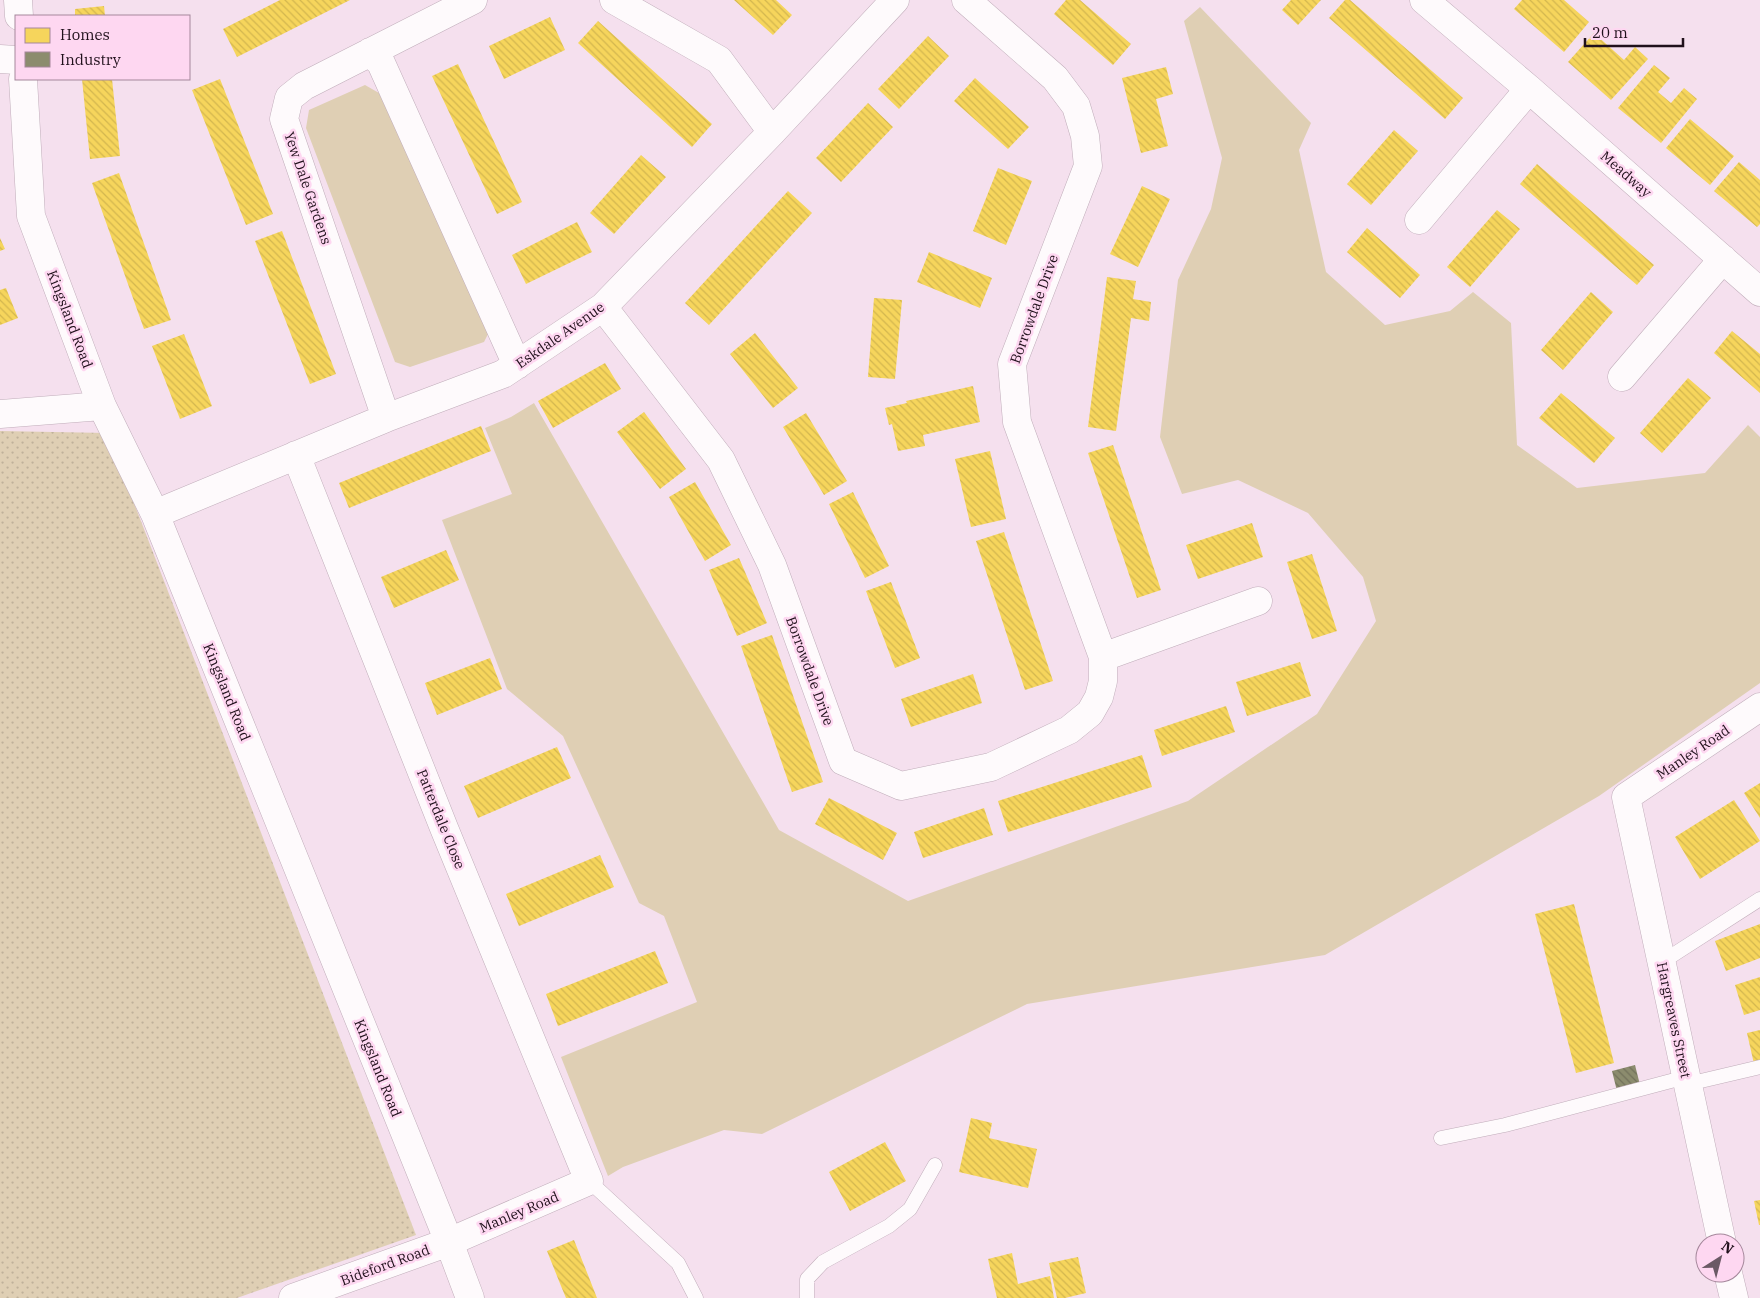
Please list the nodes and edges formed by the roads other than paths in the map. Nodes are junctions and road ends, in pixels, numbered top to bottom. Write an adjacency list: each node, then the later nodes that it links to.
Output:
1 (18, 0): 7 (street)
2 (473, 0): 8 (street, Yew Dale Gardens)
3 (614, 0): 13 (street)
4 (895, 0): 13 (street, Eskdale Avenue)
5 (966, 0): 26 (street, Borrowdale Drive)
6 (1424, 0): 12 (street, Meadway)
7 (19, 15)
8 (370, 52): 18 (street); 22 (street, Yew Dale Gardens)
9 (0, 59): 10 (street)
10 (15, 60)
11 (23, 80): 20 (street, Kingsland Road)
12 (1529, 89): 14 (street); 15 (street, Meadway)
13 (772, 132): 17 (street, Eskdale Avenue)
14 (1419, 220)
15 (1723, 259): 16 (street, Meadway); 19 (street)
16 (1760, 292)
17 (603, 307): 18 (street, Eskdale Avenue); 26 (street, Borrowdale Drive)
18 (517, 365): 22 (street, Eskdale Avenue)
19 (1622, 377)
20 (102, 406): 21 (street); 24 (street, Kingsland Road)
21 (0, 414)
22 (386, 418): 23 (street, Eskdale Avenue)
23 (296, 455): 24 (street, Eskdale Avenue); 35 (street, Patterdale Close)
24 (155, 514): 37 (street, Kingsland Road)
25 (1258, 601): 26 (street)
26 (1103, 657)
27 (1760, 707): 28 (street, Manley Road)
28 (1626, 797): 30 (street, Hargreaves Street)
29 (1760, 899): 30 (lane)
30 (1662, 962): 32 (street, Hargreaves Street)
31 (1760, 1067): 32 (lane)
32 (1687, 1080): 33 (lane); 36 (street, Hargreaves Street)
33 (1441, 1138)
34 (935, 1165): 42 (lane)
35 (589, 1181): 37 (street, Manley Road); 41 (lane)
36 (1720, 1233)
37 (449, 1242): 39 (street, Bideford Road); 40 (street, Kingsland Road)
38 (1730, 1283): 43 (street)
39 (293, 1298)
40 (470, 1298)
41 (696, 1298)
42 (807, 1298)
43 (1734, 1298)

